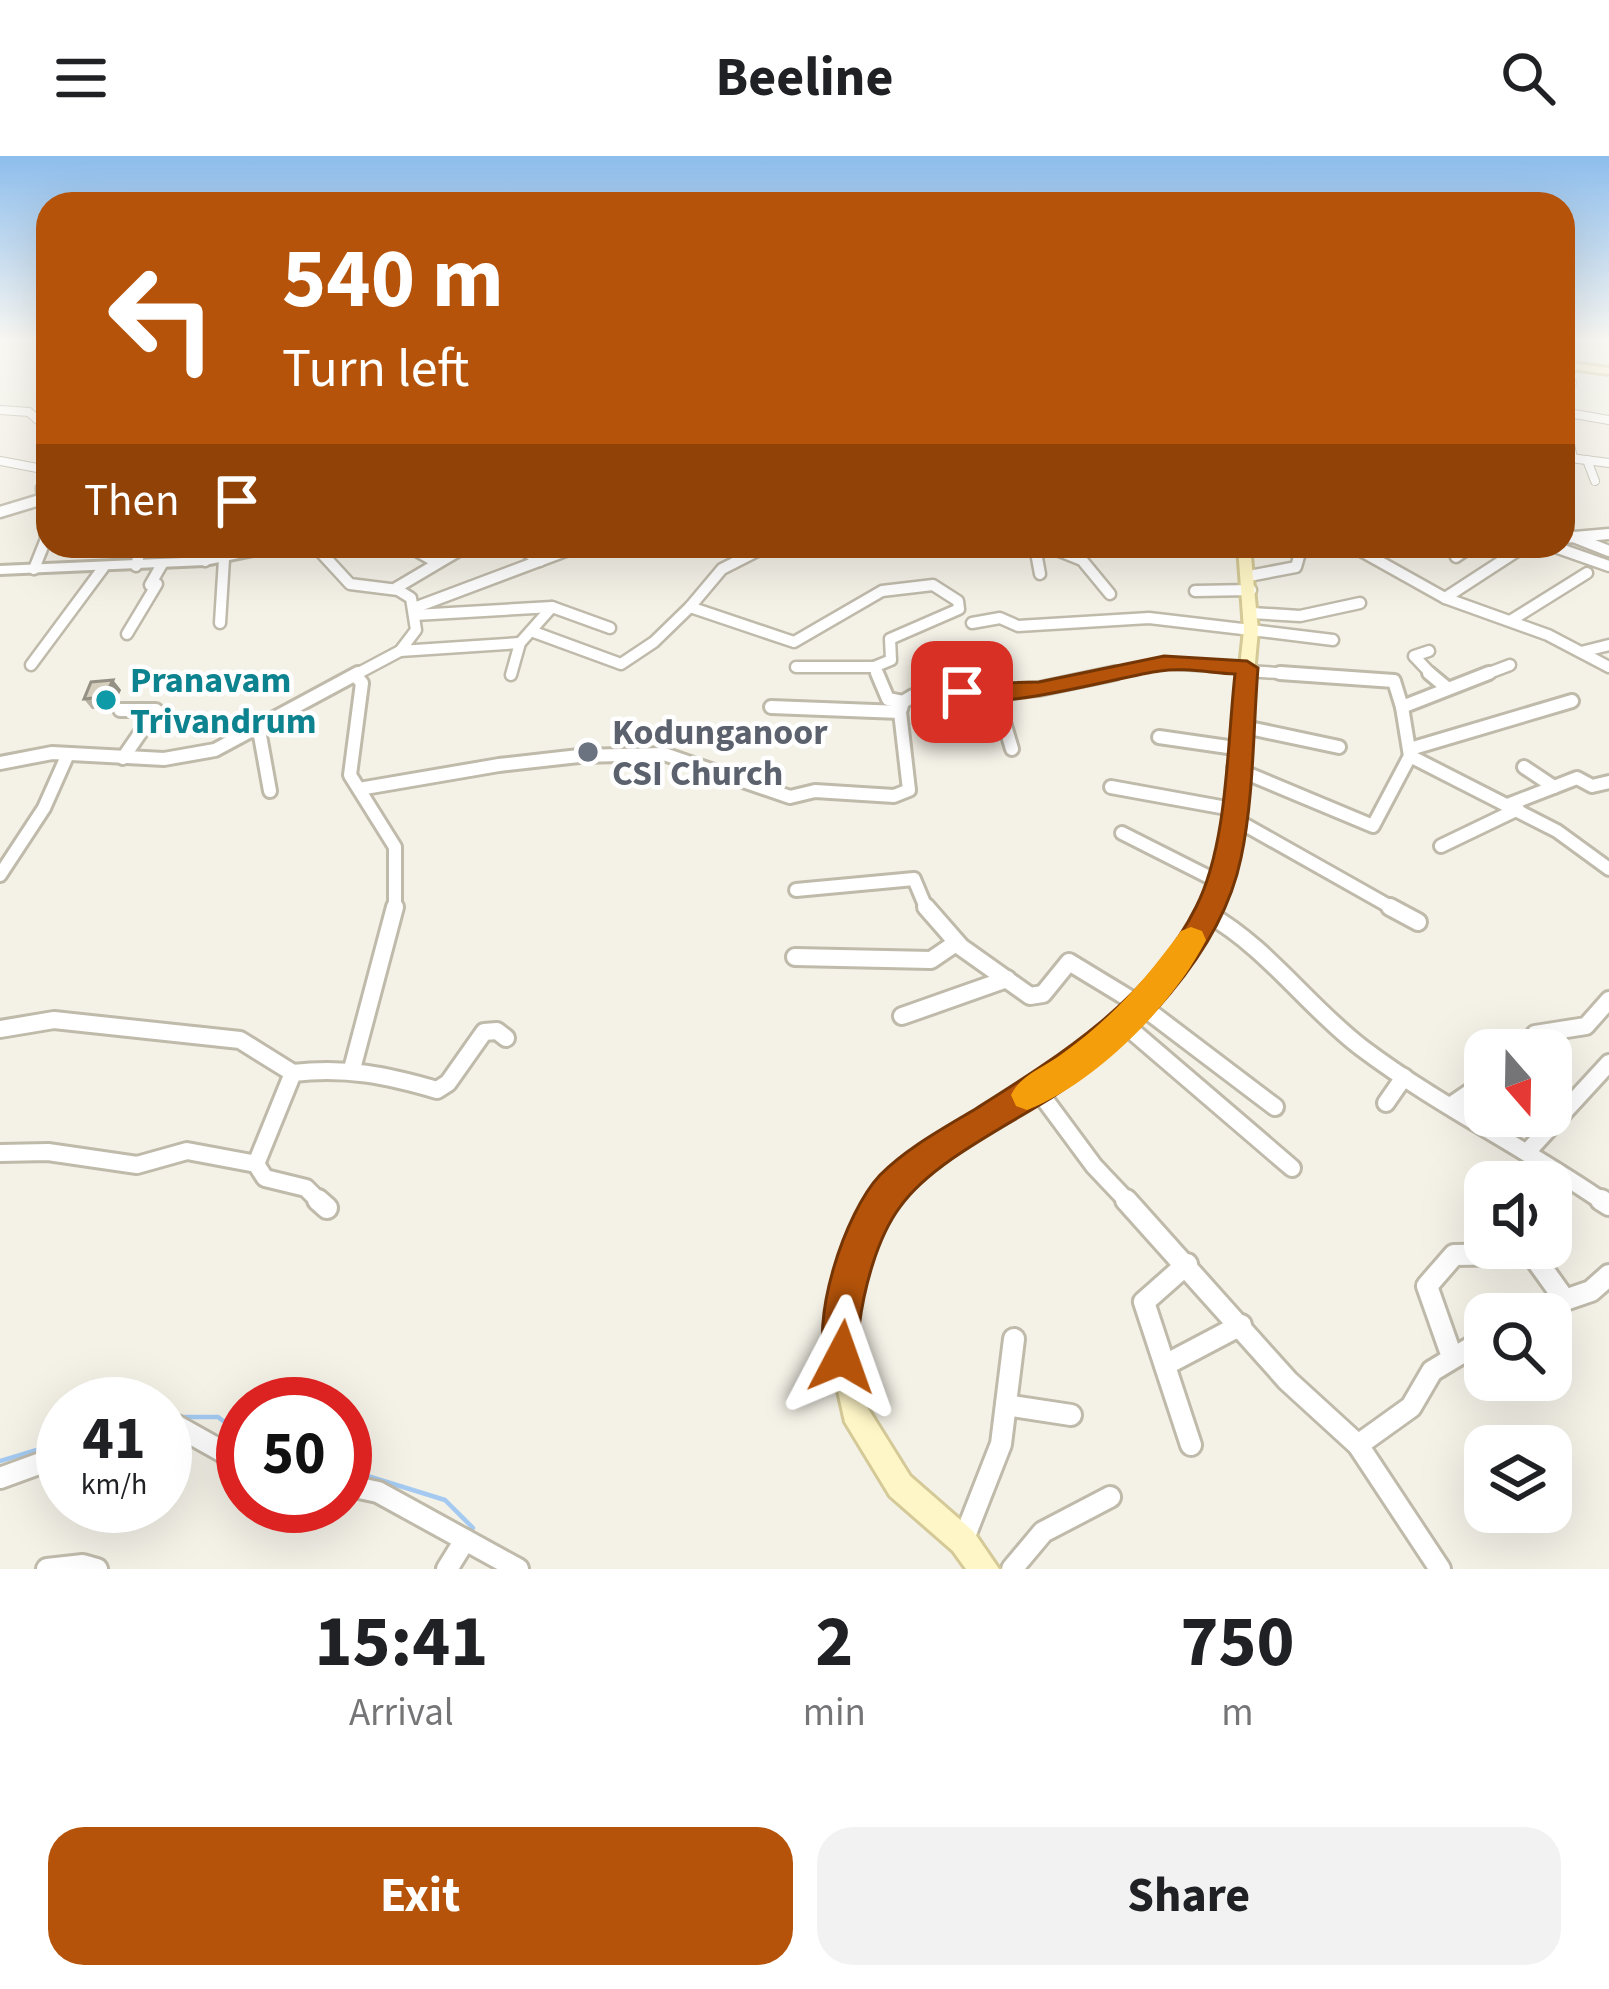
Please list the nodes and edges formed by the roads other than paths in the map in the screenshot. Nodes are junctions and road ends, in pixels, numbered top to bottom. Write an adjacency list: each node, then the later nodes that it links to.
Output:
1 (0, 410): 3 (street)
2 (1575, 414): 4 (street)
3 (36, 418)
4 (1609, 419)
5 (1575, 459): 6 (street)
6 (1587, 460): 7 (street); 12 (street)
7 (1605, 460)
8 (0, 461): 9 (street)
9 (20, 467): 10 (street); 11 (street)
10 (36, 469)
11 (0, 477)
12 (1594, 481)
13 (36, 502): 14 (street)
14 (0, 512)
15 (1609, 534): 16 (street)
16 (1575, 536)
17 (1575, 540): 18 (street)
18 (1609, 551)
19 (1575, 554): 42 (street)
20 (38, 558): 44 (street)
21 (138, 558): 41 (street)
22 (204, 558): 37 (street)
23 (228, 558): 36 (street)
24 (324, 558): 48 (street)
25 (429, 558): 38 (street)
26 (447, 558): 48 (street)
27 (536, 558): 39 (street)
28 (548, 558): 39 (street)
29 (739, 558): 54 (street)
30 (1037, 558): 47 (street)
31 (1077, 558): 50 (street)
32 (1245, 558): 55 (main road)
33 (1299, 558): 55 (street)
34 (1373, 558): 51 (street)
35 (1507, 558): 51 (street)
36 (224, 559): 37 (street); 58 (street)
37 (205, 561): 40 (street)
38 (434, 561)
39 (540, 561): 56 (street)
40 (162, 564): 41 (street); 62 (street)
41 (136, 566): 43 (street)
42 (1609, 566)
43 (103, 568): 44 (street); 69 (street)
44 (34, 569): 45 (street)
45 (0, 570)
46 (1587, 573): 57 (street)
47 (1040, 574)
48 (396, 588): 56 (street)
49 (1195, 591): 55 (street)
50 (1110, 594)
51 (1444, 598): 57 (street)
52 (1360, 603): 55 (street)
53 (552, 607): 56 (street); 60 (street); 61 (street)
54 (690, 607): 61 (street); 73 (street)
55 (1251, 608): 59 (street); 63 (street); 74 (main road)
56 (415, 612): 66 (street)
57 (1510, 621): 68 (street)
58 (220, 623)
59 (972, 623)
60 (610, 628)
61 (531, 632): 64 (street)
62 (127, 634)
63 (1333, 640)
64 (520, 643): 66 (street); 75 (street)
65 (1609, 645): 68 (street)
66 (400, 651): 76 (street)
67 (1430, 652): 77 (street)
68 (1581, 652): 72 (street)
69 (31, 665)
70 (1510, 665): 77 (street)
71 (796, 667): 73 (street)
72 (1609, 667)
73 (874, 668): 81 (street)
74 (1247, 669): 78 (street); 82 (street); 86 (main road)
75 (511, 675)
76 (356, 676): 84 (street); 97 (street)
77 (1447, 688): 82 (street)
78 (995, 692): 81 (street); 88 (street)
79 (1572, 701): 89 (street)
80 (771, 707): 81 (street)
81 (901, 707): 97 (street)
82 (1402, 707): 89 (street)
83 (120, 710): 91 (street)
84 (260, 730): 91 (street); 98 (street)
85 (1159, 737): 86 (street)
86 (1236, 747): 87 (street); 89 (street); 100 (main road)
87 (1340, 747)
88 (1012, 749)
89 (1410, 753): 99 (street)
90 (68, 754): 91 (street); 92 (street); 104 (street)
91 (124, 758)
92 (0, 763)
93 (1525, 766): 96 (street)
94 (1605, 786): 96 (street)
95 (1111, 787): 100 (street)
96 (1554, 787): 99 (street)
97 (359, 789): 120 (street)
98 (270, 791)
99 (1514, 807): 102 (street); 103 (street)
100 (1231, 813): 105 (main road); 108 (street)
101 (1121, 833): 105 (street)
102 (1441, 846)
103 (1609, 868)
104 (2, 869)
105 (1219, 883): 107 (main road)
106 (796, 890): 109 (street)
107 (1208, 914): 113 (main road); 122 (street)
108 (1418, 922)
109 (956, 944): 110 (street); 111 (street)
110 (795, 957)
111 (1006, 979): 113 (street); 114 (street)
112 (1609, 1000): 117 (street)
113 (1143, 1007): 115 (main road); 127 (street)
114 (902, 1016)
115 (1124, 1024): 123 (main road); 131 (street)
116 (0, 1029): 121 (street)
117 (1567, 1029)
118 (506, 1038): 120 (street)
119 (1609, 1063): 128 (street)
120 (352, 1069): 121 (street)
121 (293, 1073): 130 (street)
122 (1404, 1078): 125 (street); 126 (street)
123 (1037, 1089): 134 (street); 152 (main road)
124 (1464, 1097): 126 (street)
125 (1386, 1103)
126 (1453, 1105): 128 (street)
127 (1275, 1107)
128 (1529, 1150): 132 (street)
129 (0, 1153): 130 (street)
130 (256, 1164): 133 (street)
131 (1292, 1168)
132 (1609, 1204)
133 (327, 1208)
134 (1187, 1264): 138 (street); 142 (street)
135 (1609, 1275): 137 (street)
136 (1560, 1293): 141 (street)
137 (1572, 1299)
138 (1240, 1325): 142 (street); 146 (street)
139 (1015, 1339): 143 (street)
140 (1464, 1350): 141 (street)
141 (1452, 1357): 146 (street)
142 (1165, 1366): 145 (street)
143 (1006, 1405): 144 (street); 152 (street)
144 (1071, 1414)
145 (1191, 1445)
146 (1358, 1445): 159 (street)
147 (36, 1465): 148 (street)
148 (0, 1478)
149 (372, 1491): 151 (street)
150 (1110, 1497): 158 (street)
151 (464, 1540): 155 (street); 156 (street)
152 (963, 1541): 157 (main road)
153 (47, 1569): 154 (street)
154 (97, 1569)
155 (447, 1569)
156 (518, 1569)
157 (984, 1569)
158 (1012, 1569)
159 (1440, 1569)

